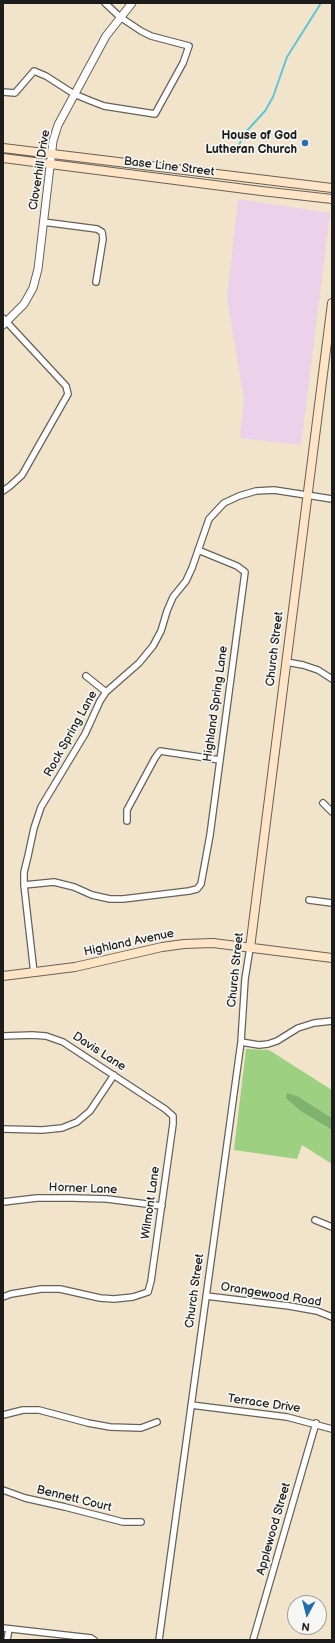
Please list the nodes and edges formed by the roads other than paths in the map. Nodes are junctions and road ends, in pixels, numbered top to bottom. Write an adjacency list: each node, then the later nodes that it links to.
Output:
1 (105, 3): 3 (street)
2 (132, 3): 3 (street, Cloverhill Drive)
3 (120, 17): 5 (street, Cloverhill Drive); 5 (street)
4 (3, 92): 5 (street)
5 (74, 94): 7 (street, Cloverhill Drive)
6 (3, 148): 7 (main road, Base Line Street)
7 (52, 155): 9 (street, Cloverhill Drive); 10 (main road, Base Line Street)
8 (3, 158): 9 (main road, Base Line Street)
9 (51, 164): 11 (main road, Base Line Street); 12 (street, Cloverhill Drive)
10 (332, 188)
11 (332, 199)
12 (43, 222): 13 (street); 15 (street, Cloverhill Drive)
13 (96, 282)
14 (332, 303): 16 (main road, Church Street)
15 (4, 322): 17 (street)
16 (330, 339): 18 (main road, Church Street)
17 (3, 491)
18 (307, 496): 19 (street, Rock Spring Lane); 20 (street, Rock Spring Lane); 21 (main road, Church Street)
19 (332, 499)
20 (198, 550): 24 (street, Rock Spring Lane); 25 (street, Highland Spring Lane)
21 (286, 662): 23 (street); 32 (main road, Church Street)
22 (86, 676): 24 (street)
23 (332, 679)
24 (106, 692): 29 (street, Rock Spring Lane)
25 (220, 760): 28 (street); 29 (street, Highland Spring Lane)
26 (323, 803): 27 (street)
27 (332, 812)
28 (126, 821)
29 (24, 885): 34 (street, Rock Spring Lane)
30 (309, 900): 31 (street)
31 (332, 903)
32 (250, 948): 33 (main road, Highland Avenue); 34 (main road, Highland Avenue); 38 (street, Church Street)
33 (332, 958)
34 (34, 973): 35 (main road, Highland Avenue)
35 (3, 976)
36 (332, 1021): 38 (street)
37 (3, 1036): 39 (street, Davis Lane)
38 (241, 1042): 46 (street, Church Street)
39 (114, 1075): 40 (street, Davis Lane); 41 (street)
40 (173, 1116): 43 (street, Wilmont Lane)
41 (3, 1129)
42 (3, 1202): 43 (street, Horner Lane)
43 (162, 1206): 47 (street, Wilmont Lane)
44 (315, 1220): 45 (street)
45 (332, 1227)
46 (206, 1296): 48 (street, Orangewood Road); 49 (street, Church Street)
47 (3, 1297)
48 (332, 1316)
49 (191, 1405): 52 (street, Terrace Drive); 59 (street, Church Street)
50 (3, 1415): 51 (street)
51 (157, 1422)
52 (316, 1423): 53 (street, Terrace Drive); 60 (street, Applewood Street)
53 (332, 1429)
54 (3, 1490): 55 (street, Bennett Court)
55 (141, 1522)
56 (6, 1628): 57 (street); 58 (street)
57 (7, 1640)
58 (94, 1640)
59 (159, 1640)
60 (253, 1640)

